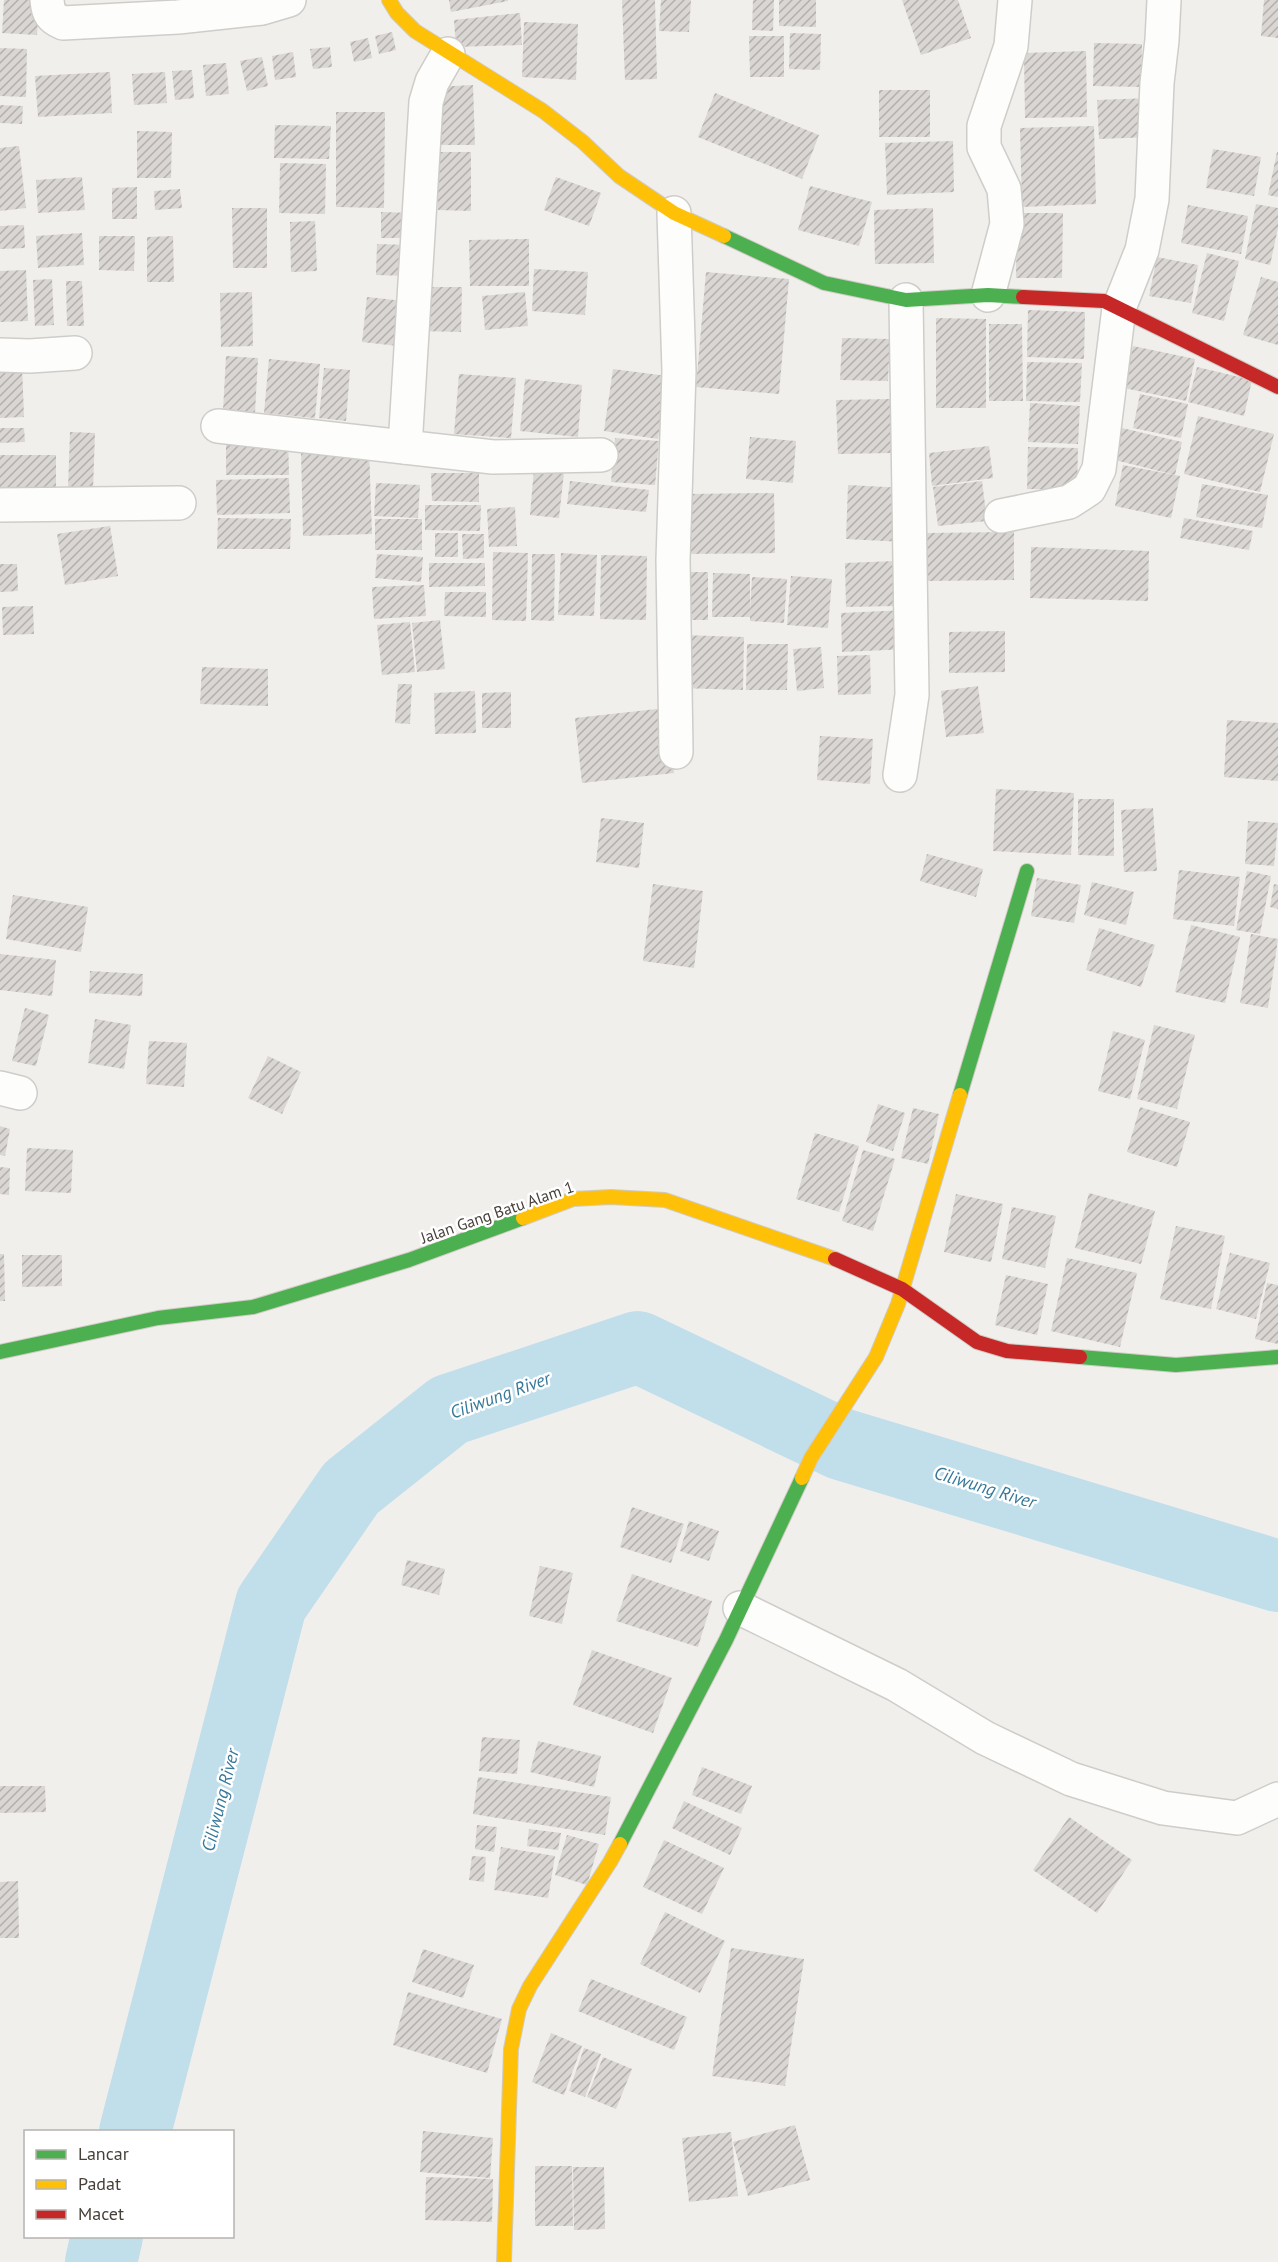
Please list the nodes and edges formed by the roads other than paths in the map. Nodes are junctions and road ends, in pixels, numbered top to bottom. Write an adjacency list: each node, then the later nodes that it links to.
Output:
1 (47, 0): 2 (street)
2 (289, 0)
3 (389, 0): 6 (street)
4 (1016, 0): 8 (street)
5 (1164, 0): 10 (street)
6 (448, 54): 7 (street); 15 (street)
7 (674, 213): 9 (street); 20 (street)
8 (988, 295): 9 (street); 10 (street)
9 (906, 300): 21 (street)
10 (1119, 308): 13 (street); 19 (street)
11 (75, 353): 12 (street)
12 (0, 355)
13 (1278, 387)
14 (218, 426): 15 (street)
15 (405, 447): 16 (street)
16 (601, 455)
17 (179, 503): 18 (street)
18 (0, 505)
19 (1001, 516)
20 (676, 752)
21 (900, 775)
22 (1028, 871): 23 (street)
23 (902, 1289): 24 (street, Jalan Gang Batu Alam 1); 25 (street, Jalan Gang Batu Alam 1); 26 (street)
24 (0, 1352)
25 (1278, 1357)
26 (740, 1608): 27 (street); 28 (street)
27 (1278, 1799)
28 (504, 2262)

